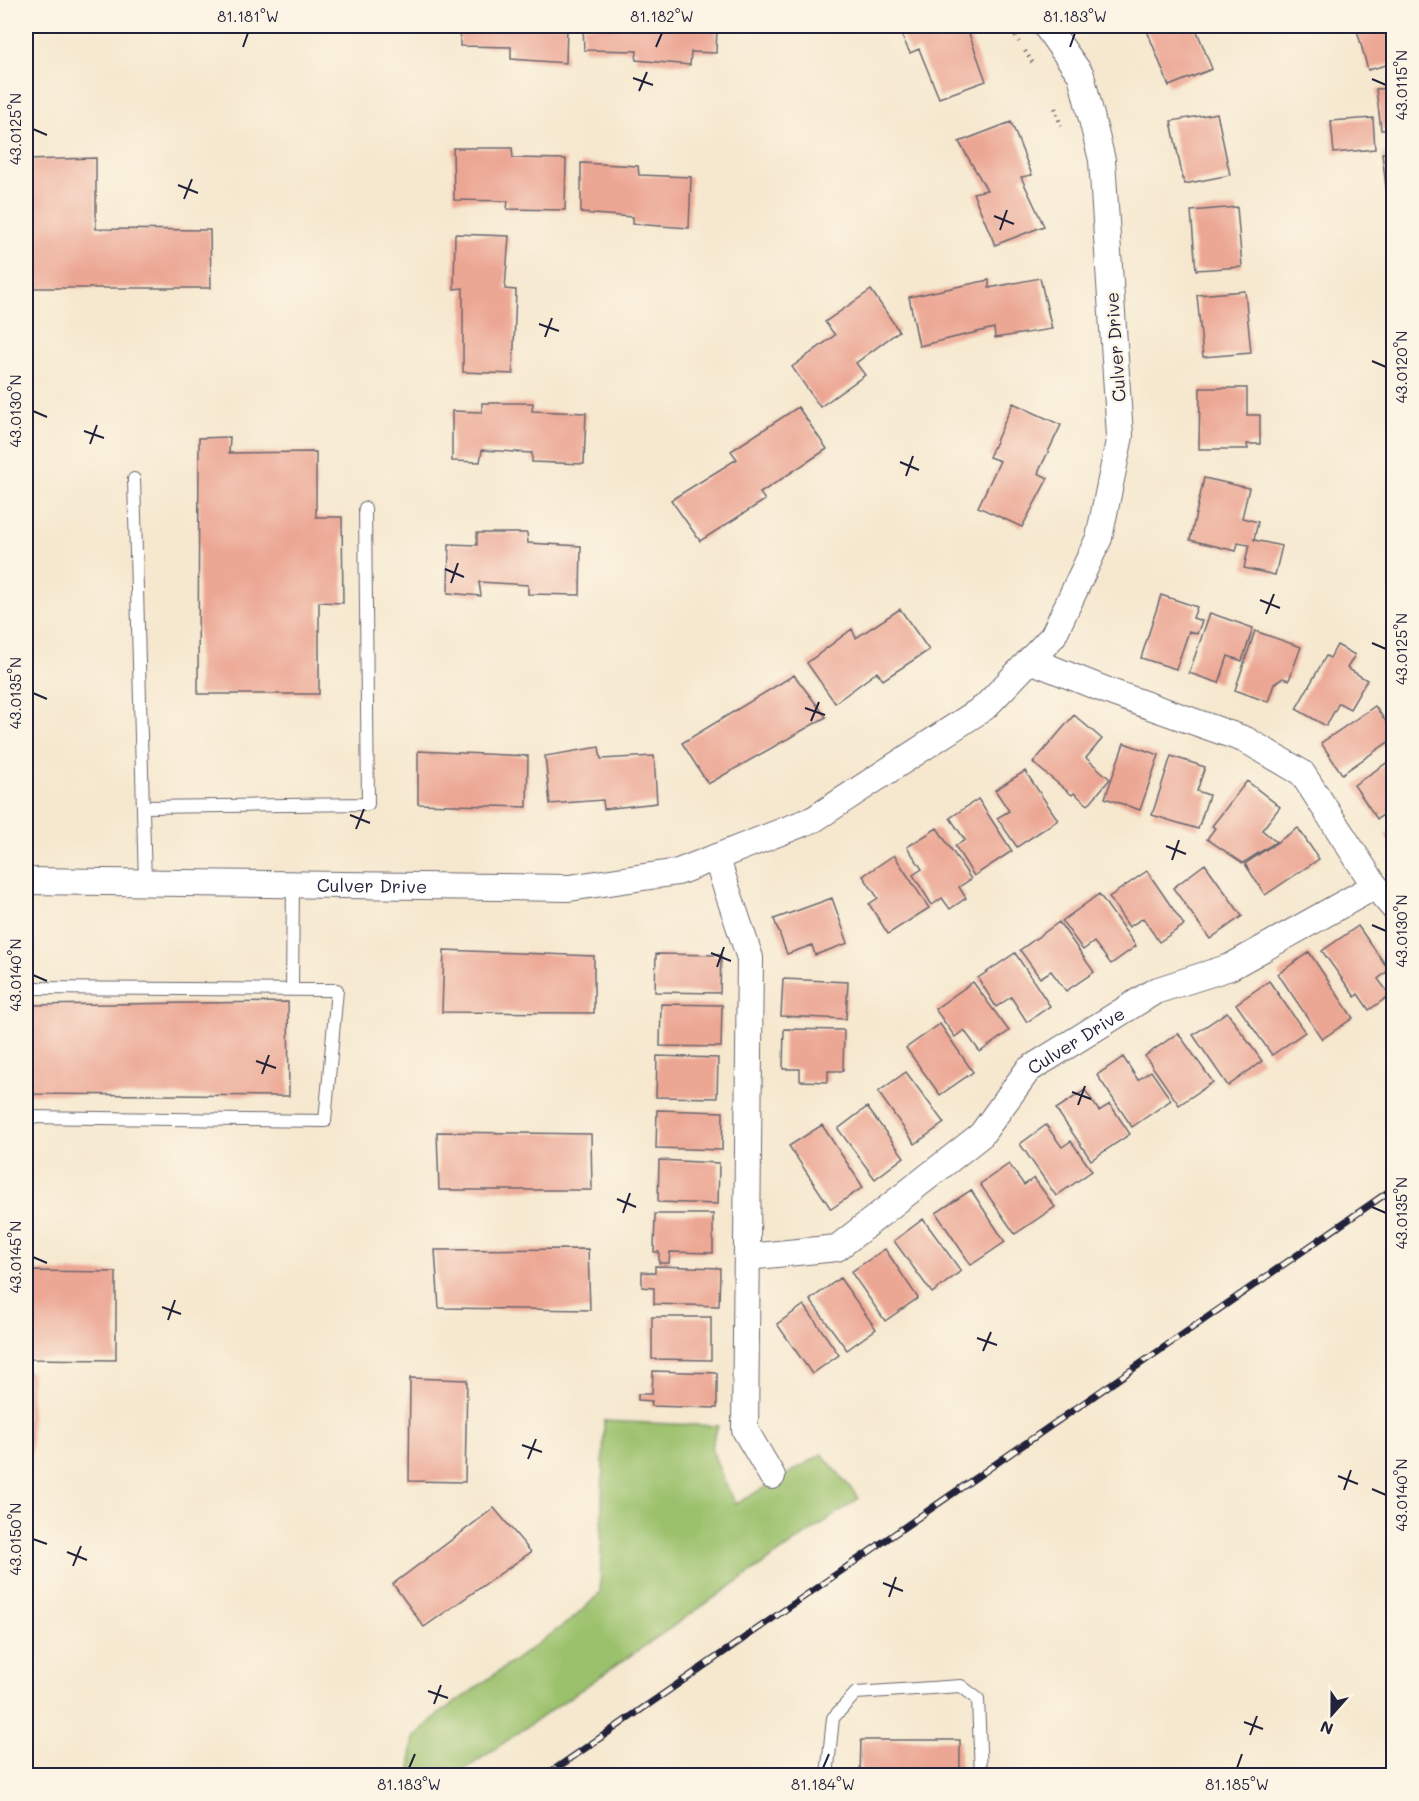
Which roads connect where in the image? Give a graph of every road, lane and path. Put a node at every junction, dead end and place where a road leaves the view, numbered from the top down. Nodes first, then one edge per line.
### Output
1 (1046, 26) edge
2 (1055, 108) dead end
3 (1062, 129) dead end
4 (134, 479) dead end
5 (365, 508) dead end
6 (1030, 660) junction
7 (144, 807) junction
8 (716, 857) junction
9 (26, 881) edge
10 (146, 883) junction
11 (293, 885) junction
12 (1375, 886) junction
13 (1394, 908) edge
14 (26, 988) edge
15 (292, 990) junction
16 (26, 1117) edge
17 (747, 1257) junction
18 (772, 1476) dead end
19 (827, 1776) edge
20 (981, 1776) edge

1 - 6 street, Culver Drive
2 - 3 path
4 - 7 lane
5 - 7 lane
6 - 8 street, Culver Drive
6 - 12 street
7 - 10 lane
8 - 11 street, Culver Drive
8 - 17 street
9 - 10 street, Culver Drive
10 - 11 street, Culver Drive
11 - 15 lane
12 - 13 street
12 - 17 street, Culver Drive
14 - 15 lane
15 - 16 lane
17 - 18 street
19 - 20 lane

